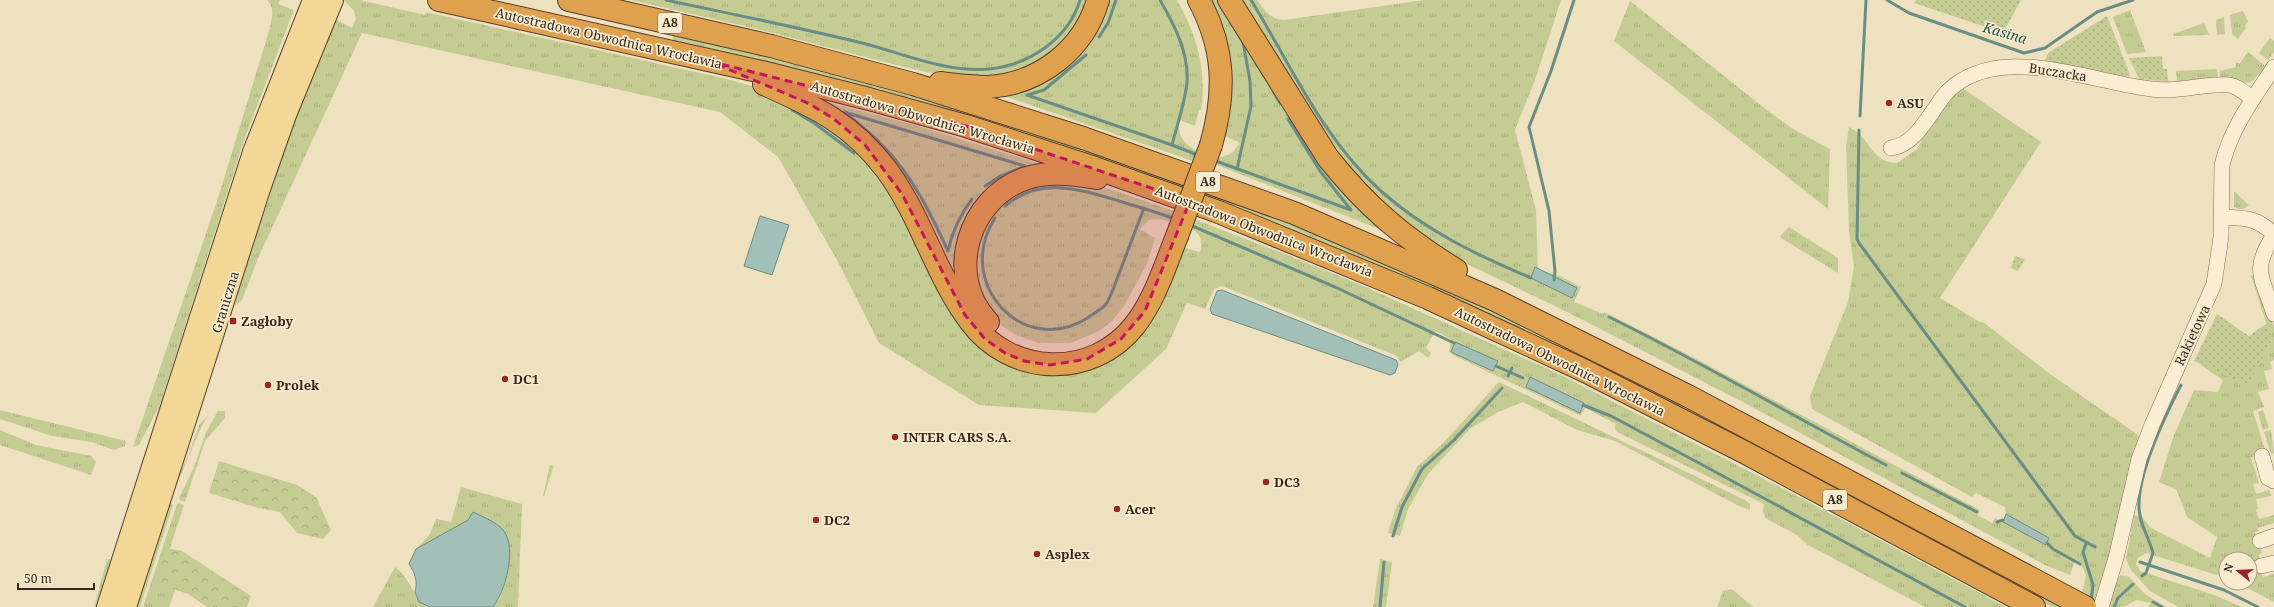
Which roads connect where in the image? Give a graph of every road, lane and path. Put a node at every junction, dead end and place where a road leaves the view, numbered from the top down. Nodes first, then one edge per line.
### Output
1 (439, 0) edge
2 (569, 0) edge
3 (1098, 0) edge
4 (1184, 0) edge
5 (1198, 0) edge
6 (1228, 0) edge
7 (320, 8) edge
8 (709, 61) junction
9 (2274, 67) edge
10 (913, 84) junction
11 (2253, 99) junction
12 (1206, 143) junction
13 (1891, 148) dead end
14 (1145, 185) junction
15 (2222, 217) junction
16 (1171, 234) junction
17 (2274, 235) edge
18 (1495, 300) junction
19 (2274, 314) edge
20 (2262, 456) dead end
21 (2274, 481) edge
22 (2274, 536) edge
23 (2260, 541) dead end
24 (2077, 603) edge
25 (107, 607) edge
26 (126, 607) edge
27 (2034, 607) edge
28 (2101, 607) edge

1 - 8 highway, Autostradowa Obwodnica Wrocławia / A8
2 - 10 highway, Autostradowa Obwodnica Wrocławia / A8
3 - 10 highway
4 - 12 highway
5 - 12 highway
6 - 18 highway
7 - 25 main road, Graniczna
7 - 26 main road, Graniczna
8 - 14 highway, Autostradowa Obwodnica Wrocławia / A8
8 - 16 highway
9 - 11 street, Rakietowa
10 - 18 highway, Autostradowa Obwodnica Wrocławia / A8
11 - 13 street, Buczacka
11 - 15 street, Rakietowa
12 - 16 highway
14 - 16 highway
14 - 27 highway, Autostradowa Obwodnica Wrocławia / A8
15 - 17 street
15 - 28 street, Rakietowa
17 - 19 street
18 - 24 highway, Autostradowa Obwodnica Wrocławia / A8
20 - 21 street
22 - 23 street

